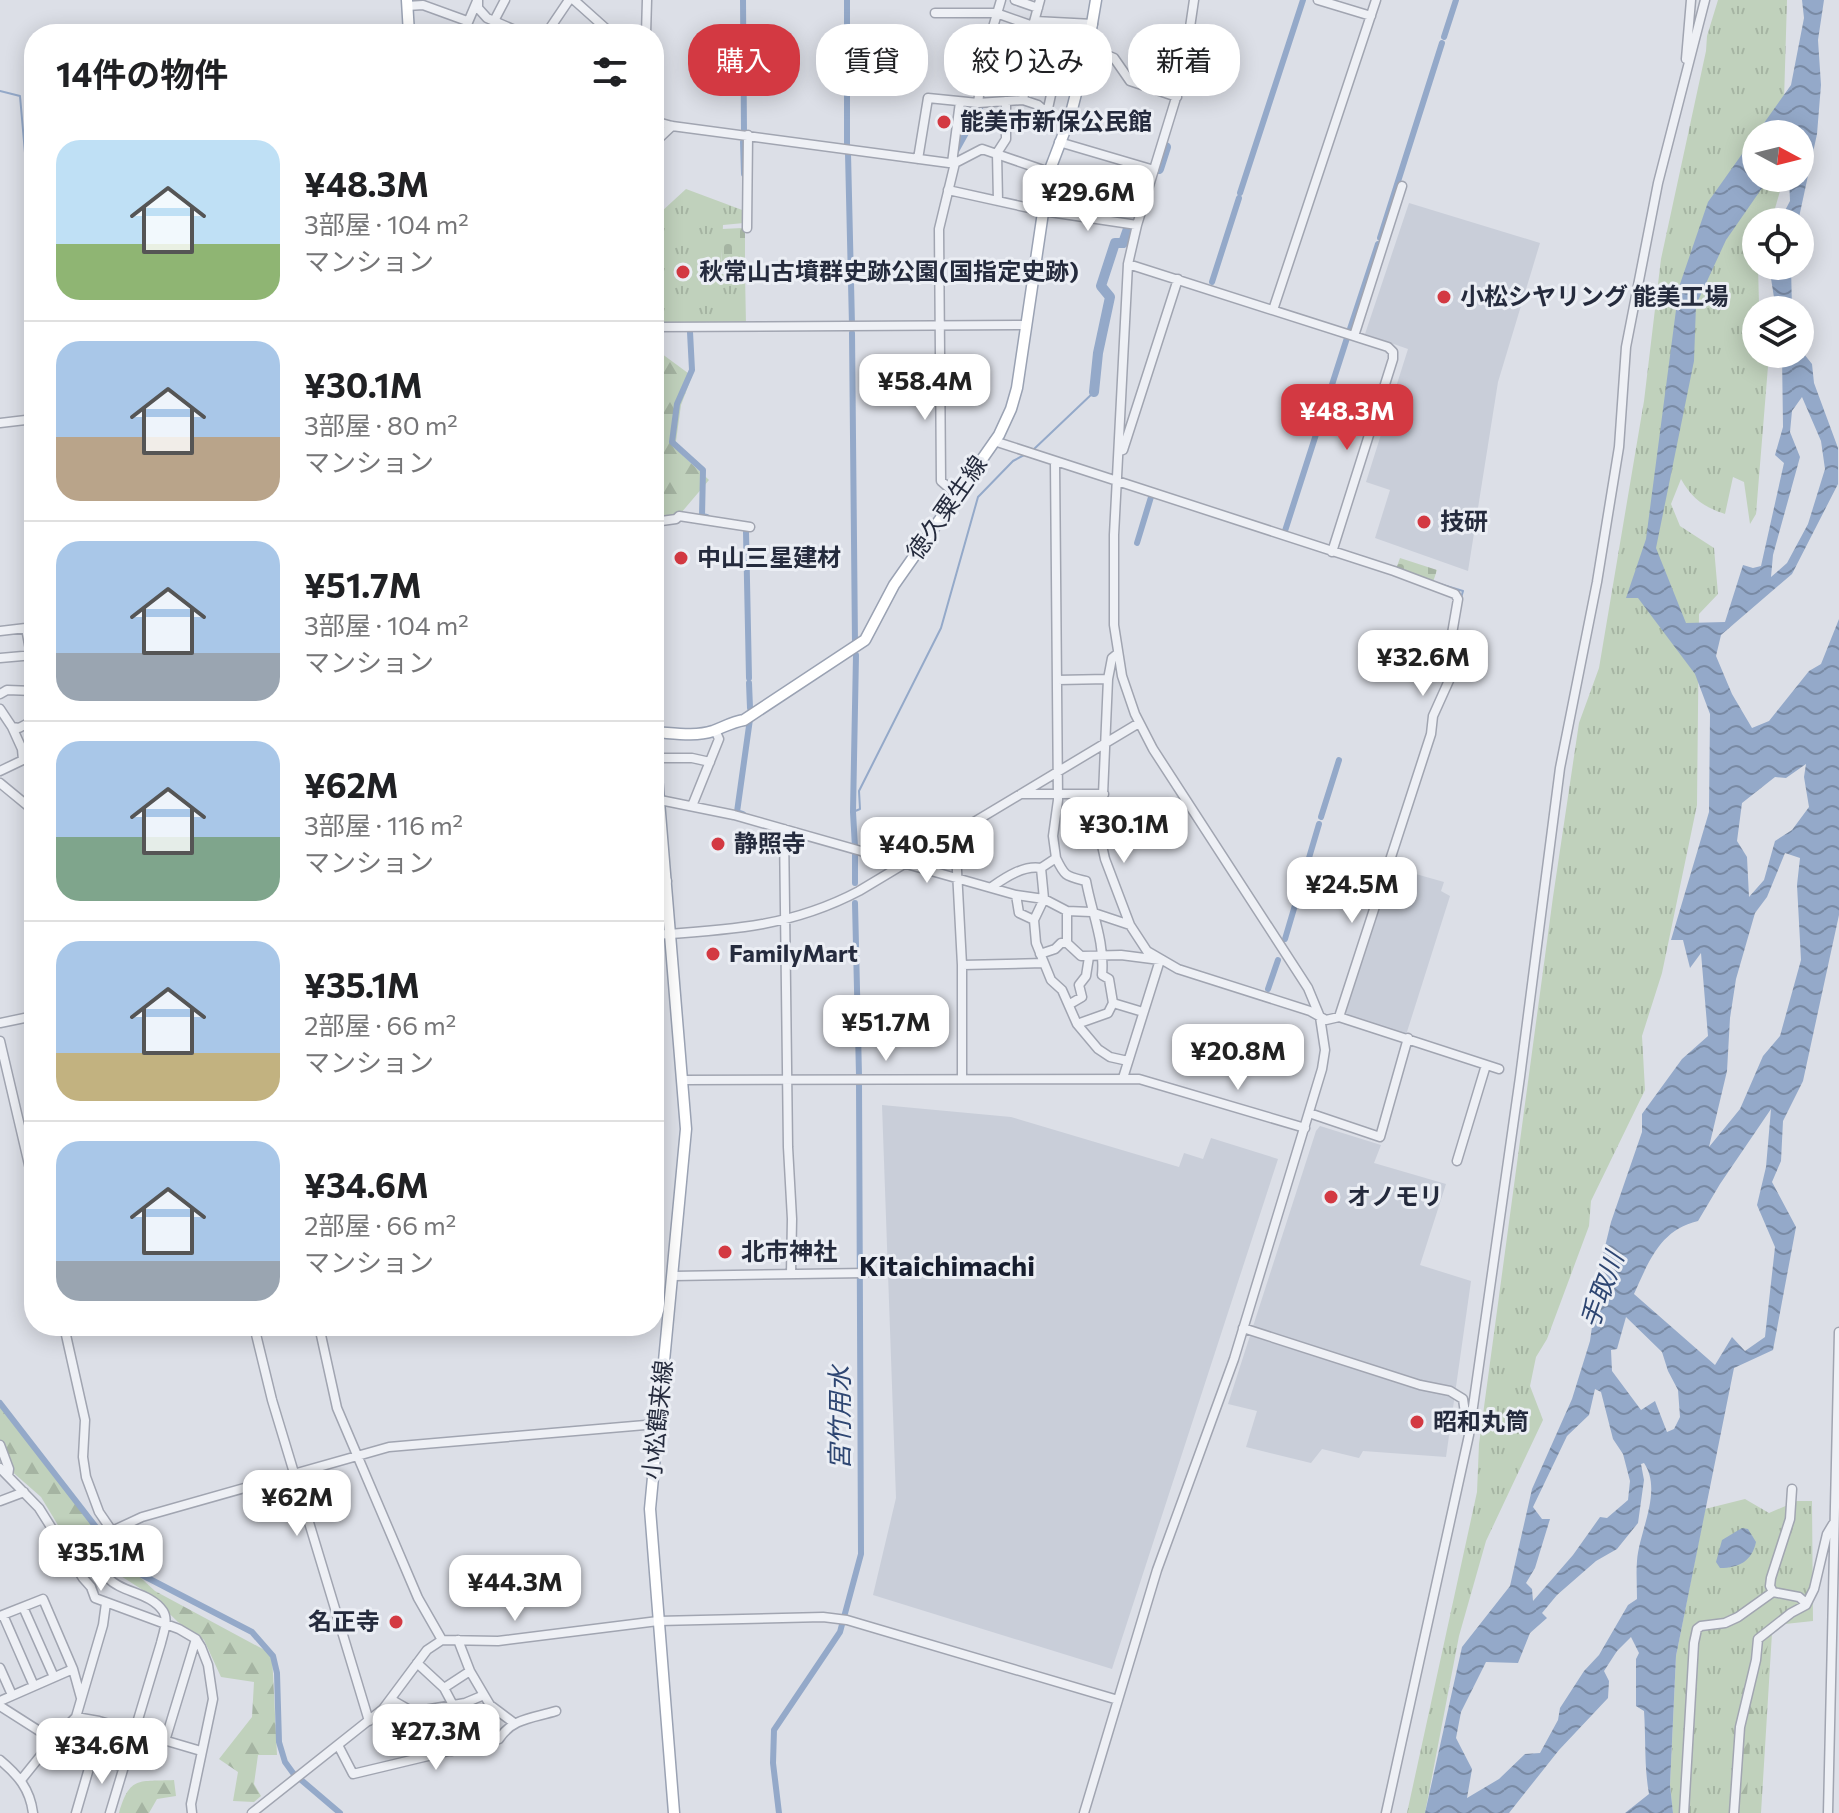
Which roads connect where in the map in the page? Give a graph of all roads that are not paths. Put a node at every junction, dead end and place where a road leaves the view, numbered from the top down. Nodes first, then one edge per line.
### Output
1 (478, 0) edge
2 (505, 0) edge
3 (572, 0) edge
4 (647, 0) edge
5 (1001, 0) edge
6 (1015, 0) edge
7 (1194, 0) edge
8 (1318, 0) edge
9 (1376, 0) edge
10 (1691, 0) edge
11 (1705, 0) edge
12 (407, 3) edge
13 (1094, 3) edge
14 (1039, 4) edge
15 (935, 13) dead end
16 (996, 13) junction
17 (1371, 16) junction
18 (467, 21) junction
19 (494, 21) junction
20 (408, 24) edge
21 (466, 24) edge
22 (501, 24) edge
23 (554, 24) edge
24 (600, 24) edge
25 (646, 24) edge
26 (993, 24) edge
27 (1034, 24) joint
28 (1093, 24) edge
29 (1112, 57) edge
30 (1686, 76) junction
31 (979, 96) edge
32 (1024, 96) edge
33 (1051, 96) edge
34 (1074, 96) edge
35 (1177, 97) junction
36 (1023, 100) junction
37 (1006, 101) junction
38 (960, 102) junction
39 (978, 103) junction
40 (1047, 113) junction
41 (1067, 122) junction
42 (664, 124) edge
43 (672, 126) junction
44 (664, 134) edge
45 (748, 135) junction
46 (1059, 142) junction
47 (997, 153) junction
48 (918, 159) junction
49 (953, 163) junction
50 (1154, 170) junction
51 (1049, 172) junction
52 (1402, 186) dead end
53 (948, 190) junction
54 (998, 201) junction
55 (1043, 211) junction
56 (1137, 225) junction
57 (747, 228) dead end
58 (1128, 264) junction
59 (1178, 279) junction
60 (1273, 310) junction
61 (1026, 325) junction
62 (940, 326) junction
63 (664, 327) edge
64 (1354, 336) junction
65 (24, 420) edge
66 (0, 423) edge
67 (994, 441) junction
68 (1119, 451) junction
69 (1055, 462) junction
70 (1118, 481) junction
71 (957, 495) junction
72 (664, 521) edge
73 (750, 527) dead end
74 (1332, 552) junction
75 (24, 628) edge
76 (0, 631) edge
77 (1117, 654) junction
78 (24, 656) edge
79 (0, 658) edge
80 (1108, 679) junction
81 (1057, 680) junction
82 (24, 693) edge
83 (0, 694) edge
84 (0, 709) edge
85 (1139, 723) junction
86 (24, 725) edge
87 (12, 727) junction
88 (715, 730) junction
89 (664, 732) edge
90 (1105, 744) junction
91 (22, 749) joint
92 (664, 758) edge
93 (710, 762) junction
94 (0, 771) edge
95 (1057, 771) junction
96 (0, 783) edge
97 (1020, 794) junction
98 (1104, 794) junction
99 (1058, 796) junction
100 (24, 803) edge
101 (692, 806) junction
102 (664, 808) edge
103 (784, 829) junction
104 (955, 833) junction
105 (664, 857) edge
106 (1056, 858) junction
107 (907, 863) junction
108 (1041, 868) junction
109 (956, 876) junction
110 (664, 881) edge
111 (667, 881) junction
112 (993, 886) junction
113 (1016, 895) junction
114 (1044, 899) junction
115 (1067, 911) junction
116 (1091, 912) junction
117 (1034, 920) junction
118 (786, 921) junction
119 (1130, 925) junction
120 (664, 934) edge
121 (671, 934) junction
122 (1067, 943) junction
123 (1104, 955) junction
124 (1089, 957) junction
125 (1042, 958) junction
126 (1160, 960) junction
127 (962, 965) junction
128 (1113, 1003) junction
129 (1070, 1004) junction
130 (1143, 1012) junction
131 (1339, 1017) junction
132 (24, 1018) edge
133 (1323, 1018) junction
134 (0, 1023) edge
135 (1077, 1024) junction
136 (1408, 1038) junction
137 (0, 1041) edge
138 (1128, 1061) junction
139 (1486, 1065) junction
140 (1499, 1069) dead end
141 (962, 1078) junction
142 (1123, 1078) junction
143 (683, 1080) junction
144 (788, 1080) junction
145 (1309, 1113) junction
146 (1305, 1128) junction
147 (24, 1132) edge
148 (1457, 1161) dead end
149 (866, 1273) dead end
150 (791, 1274) junction
151 (673, 1276) junction
152 (1243, 1328) junction
153 (1839, 1332) edge
154 (66, 1336) edge
155 (256, 1336) edge
156 (321, 1336) edge
157 (657, 1424) junction
158 (1469, 1435) junction
159 (0, 1445) edge
160 (356, 1455) junction
161 (0, 1468) edge
162 (295, 1473) junction
163 (8, 1476) junction
164 (1792, 1489) dead end
165 (24, 1492) junction
166 (0, 1501) edge
167 (1833, 1524) junction
168 (110, 1533) junction
169 (1773, 1592) junction
170 (106, 1603) junction
171 (1806, 1603) junction
172 (23, 1607) junction
173 (2, 1616) edge
174 (658, 1621) junction
175 (165, 1623) junction
176 (196, 1639) junction
177 (442, 1640) junction
178 (458, 1640) junction
179 (417, 1663) junction
180 (0, 1668) edge
181 (73, 1669) junction
182 (470, 1671) junction
183 (54, 1677) junction
184 (34, 1686) junction
185 (444, 1688) junction
186 (1741, 1692) dead end
187 (12, 1695) junction
188 (484, 1695) junction
189 (81, 1698) junction
190 (392, 1700) junction
191 (1118, 1700) junction
192 (0, 1703) edge
193 (453, 1705) junction
194 (442, 1707) junction
195 (556, 1711) dead end
196 (76, 1717) junction
197 (369, 1721) junction
198 (514, 1723) junction
199 (1740, 1727) junction
200 (134, 1731) junction
201 (54, 1739) junction
202 (165, 1741) junction
203 (338, 1745) junction
204 (201, 1751) junction
205 (452, 1751) junction
206 (92, 1758) junction
207 (0, 1760) edge
208 (124, 1767) junction
209 (21, 1780) junction
210 (263, 1804) junction
211 (33, 1813) edge
212 (76, 1813) edge
213 (110, 1813) edge
214 (192, 1813) edge
215 (252, 1813) edge
216 (269, 1813) edge
217 (674, 1813) edge
218 (1084, 1813) edge
219 (1386, 1813) edge
220 (1684, 1813) edge
221 (1734, 1813) edge
222 (1828, 1813) edge

1 - 18 street
1 - 19 street
2 - 19 street
3 - 23 street
3 - 24 street
4 - 25 street
5 - 16 street
6 - 14 street
7 - 35 street
8 - 17 street
9 - 17 street
10 - 30 street
11 - 30 street
12 - 18 street
12 - 20 main road
13 - 28 main road, 徳久粟生線
14 - 27 street
15 - 16 street
16 - 26 street
16 - 27 street
17 - 60 street
18 - 21 street
19 - 22 street
29 - 35 street
30 - 158 street
31 - 39 street
32 - 36 street
33 - 40 street
34 - 41 main road, 徳久粟生線
35 - 50 street
36 - 37 street
36 - 40 street
37 - 39 street
37 - 47 street
38 - 39 street
38 - 48 street
38 - 49 street
40 - 41 street
41 - 46 main road, 徳久粟生線
42 - 43 street
43 - 44 street
43 - 45 street
45 - 48 street
45 - 57 street
46 - 50 street
46 - 51 main road, 徳久粟生線
47 - 49 street
47 - 51 street
47 - 54 street
48 - 49 street
49 - 53 street
50 - 56 street
51 - 55 main road, 徳久粟生線
52 - 64 street
53 - 54 street
53 - 62 street
54 - 55 street
55 - 56 street
55 - 61 main road, 徳久粟生線
56 - 58 street
58 - 59 street
58 - 68 street
59 - 60 street
59 - 68 street
60 - 64 street
61 - 62 street
61 - 67 main road, 徳久粟生線
62 - 63 street
62 - 71 street
64 - 74 street
65 - 66 street
67 - 69 street
67 - 71 main road, 徳久粟生線
68 - 70 street
69 - 70 street
69 - 81 street
70 - 74 street
70 - 77 street
71 - 88 main road, 徳久粟生線
72 - 73 street
74 - 131 street
75 - 76 street
77 - 80 street
77 - 85 street
78 - 79 street
80 - 81 street
80 - 90 street
81 - 95 street
82 - 83 street
84 - 87 street
85 - 90 street
85 - 133 street
86 - 87 street
87 - 91 street
88 - 89 main road, 徳久粟生線
88 - 93 street
90 - 95 street
90 - 98 street
91 - 94 street
92 - 93 street
93 - 101 street
95 - 97 street
95 - 99 street
96 - 100 street
97 - 99 street
97 - 104 street
98 - 99 street
98 - 119 street
99 - 106 street
101 - 102 street
101 - 103 street
103 - 107 street
103 - 118 street
104 - 107 street
104 - 109 street
105 - 111 main road, 小松鶴来線
106 - 108 street
106 - 116 street
107 - 109 street
107 - 118 street
108 - 112 street
108 - 114 street
109 - 112 street
109 - 127 street
110 - 111 street
111 - 121 main road, 小松鶴来線
112 - 113 street
113 - 114 street
113 - 117 street
114 - 115 street
114 - 117 street
115 - 116 street
115 - 122 street
116 - 119 street
116 - 123 street
117 - 125 street
118 - 121 street
118 - 144 street
119 - 126 street
120 - 121 street
121 - 143 main road, 小松鶴来線
122 - 124 street
122 - 125 street
123 - 124 street
123 - 126 street
123 - 128 street
124 - 129 street
125 - 127 street
125 - 129 street
126 - 130 street
126 - 133 street
127 - 141 street
128 - 130 street
128 - 135 street
129 - 135 street
130 - 138 street
131 - 133 street
131 - 136 street
132 - 134 street
133 - 145 street
135 - 138 street
136 - 139 street
136 - 145 street
137 - 147 street
138 - 142 street
139 - 140 street
139 - 148 street
141 - 142 street
141 - 144 street
142 - 146 street
143 - 144 street
143 - 151 main road, 小松鶴来線
144 - 150 street
145 - 146 street
146 - 152 street
149 - 150 street
150 - 151 street
151 - 157 main road, 小松鶴来線
152 - 158 street
152 - 191 street
153 - 167 street
154 - 168 street
155 - 162 street
156 - 160 street
157 - 160 street
157 - 174 main road, 小松鶴来線
158 - 219 street
159 - 163 street
160 - 162 street
160 - 177 street
161 - 163 street
162 - 168 street
162 - 197 street
163 - 165 street
164 - 169 street
165 - 166 street
165 - 170 street
167 - 171 street
167 - 222 street
168 - 175 street
169 - 171 street
169 - 220 street
170 - 175 street
170 - 189 street
171 - 199 street
172 - 173 street
172 - 181 street
172 - 183 street
173 - 184 street
174 - 178 street
174 - 191 street
174 - 217 main road, 小松鶴来線
175 - 176 street
175 - 200 street
176 - 202 street
176 - 204 street
177 - 178 street
177 - 179 street
178 - 182 street
179 - 185 street
179 - 190 street
180 - 187 street
181 - 183 street
181 - 189 street
182 - 185 street
182 - 188 street
183 - 184 street
184 - 187 street
185 - 193 street
186 - 199 street
187 - 192 street
188 - 193 street
188 - 198 street
189 - 196 street
190 - 194 street
190 - 197 street
191 - 218 street
192 - 201 street
193 - 194 street
194 - 205 street
195 - 198 street
196 - 200 street
196 - 201 street
197 - 203 street
198 - 205 street
199 - 221 street
200 - 202 street
200 - 208 street
201 - 206 street
201 - 209 street
202 - 204 street
203 - 205 street
203 - 210 street
204 - 214 street
206 - 208 street
206 - 212 street
207 - 209 street
208 - 213 street
209 - 211 street
210 - 215 street
210 - 216 street

